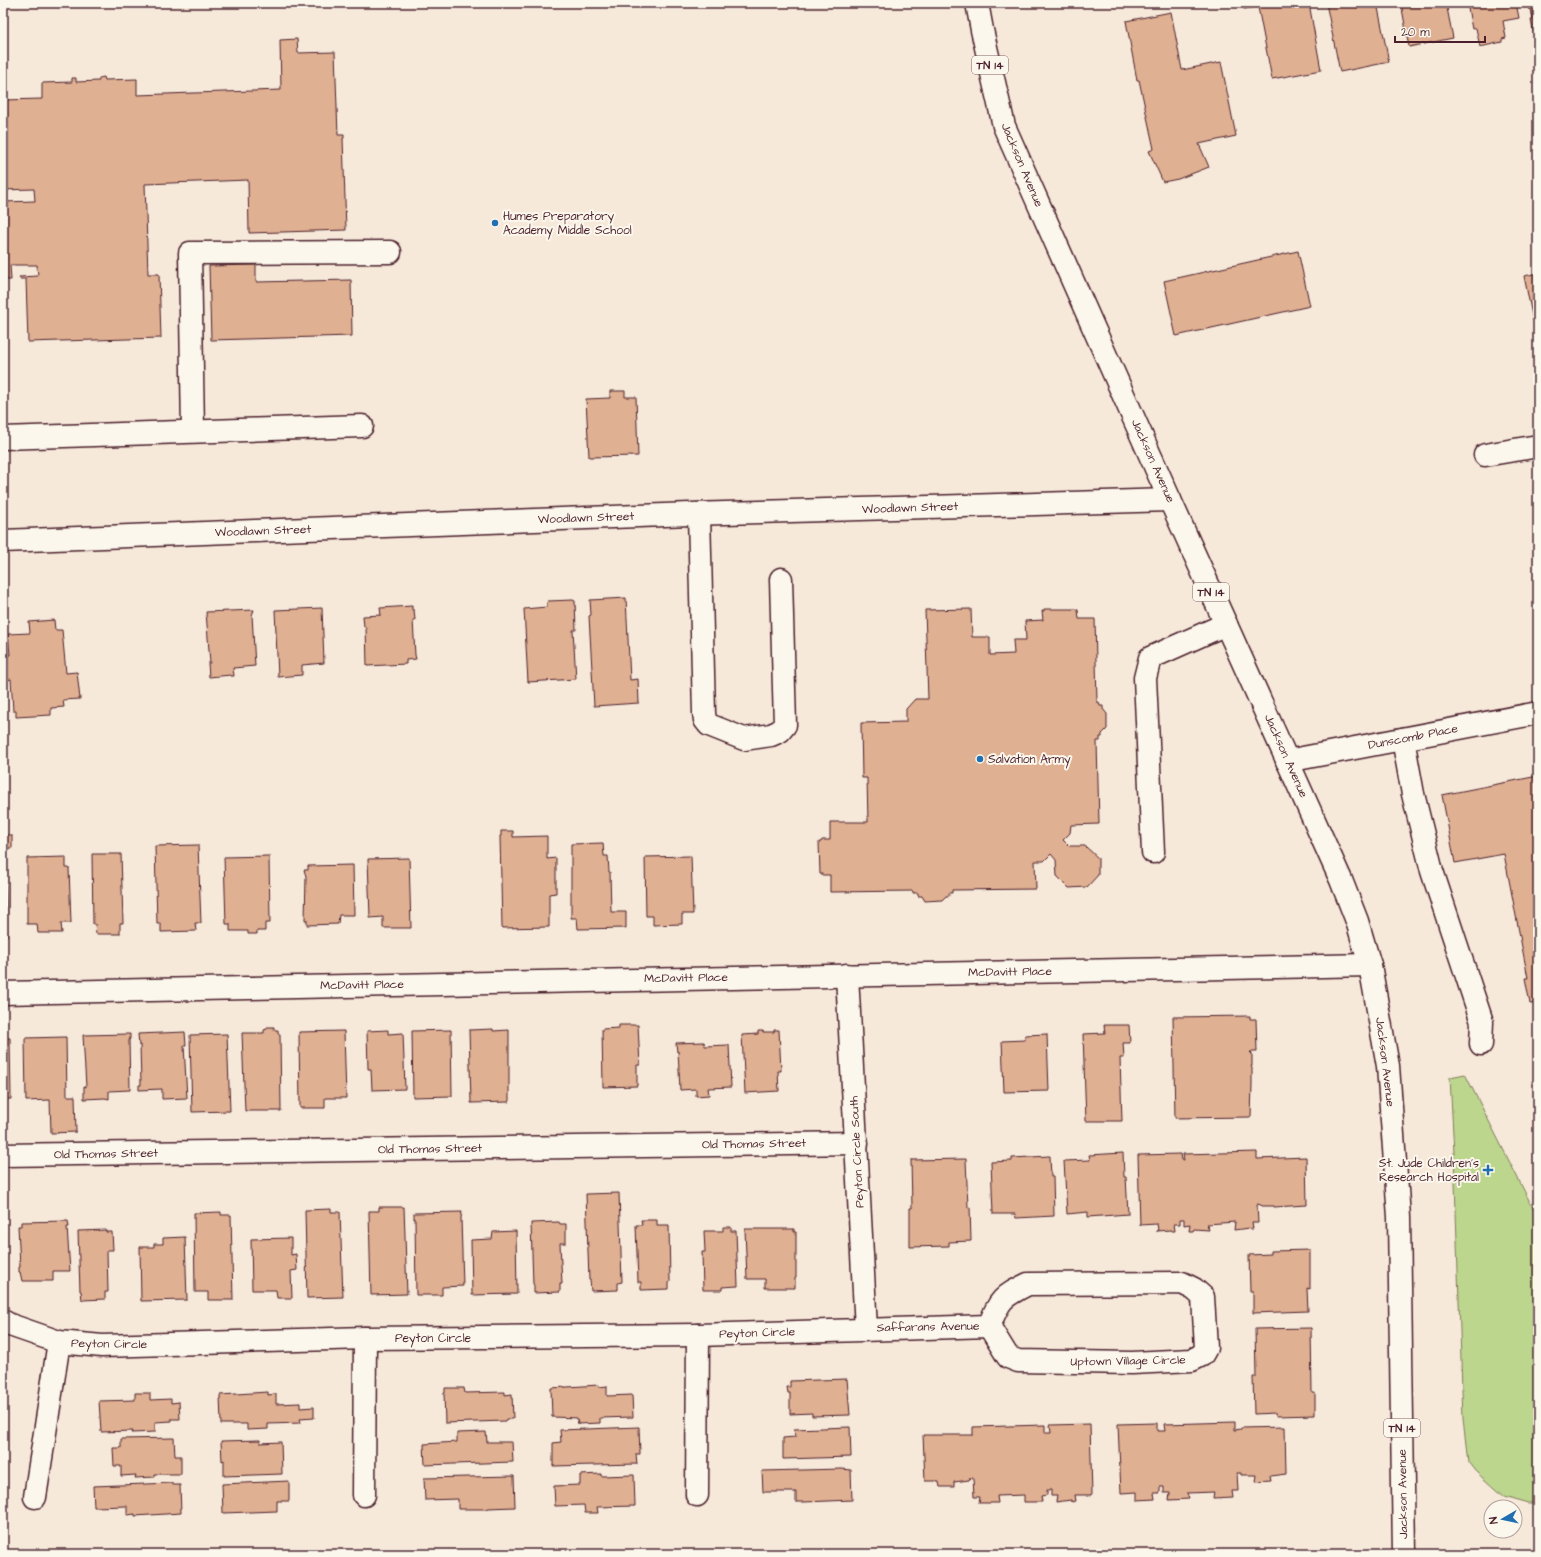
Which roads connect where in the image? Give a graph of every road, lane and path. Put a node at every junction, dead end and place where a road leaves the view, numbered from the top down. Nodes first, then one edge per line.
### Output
1 (977, 3) edge
2 (390, 252) dead end
3 (362, 426) dead end
4 (193, 432) junction
5 (3, 438) edge
6 (1538, 446) edge
7 (1485, 455) dead end
8 (1170, 500) junction
9 (699, 514) junction
10 (3, 541) edge
11 (781, 579) dead end
12 (1226, 624) junction
13 (1538, 713) edge
14 (1403, 739) junction
15 (1287, 761) junction
16 (1153, 852) dead end
17 (1370, 964) junction
18 (847, 975) junction
19 (3, 993) edge
20 (1481, 1044) dead end
21 (857, 1143) junction
22 (3, 1155) edge
23 (3, 1321) edge
24 (989, 1326) junction
25 (866, 1329) junction
26 (698, 1335) junction
27 (365, 1338) junction
28 (59, 1342) junction
29 (364, 1495) dead end
30 (697, 1495) dead end
31 (35, 1497) dead end
32 (1404, 1554) edge

1 - 8 street, Jackson Avenue / TN 14
2 - 4 street
3 - 4 street
4 - 5 street
6 - 7 street
8 - 9 street, Woodlawn Street
8 - 12 street, Jackson Avenue / TN 14
9 - 10 street, Woodlawn Street
9 - 11 street
12 - 15 street, Jackson Avenue / TN 14
12 - 16 street
13 - 14 street, Dunscomb Place
14 - 15 street, Dunscomb Place
14 - 20 street
15 - 17 street, Jackson Avenue / TN 14
17 - 18 street, McDavitt Place
17 - 32 street, Jackson Avenue / TN 14
18 - 19 street, McDavitt Place
18 - 21 street, Peyton Circle South
21 - 22 street, Old Thomas Street
21 - 25 street, Peyton Circle South
23 - 28 street, Peyton Circle
24 - 24 street, Uptown Village Circle
24 - 25 street, Saffarans Avenue
25 - 26 street, Peyton Circle
26 - 27 street, Peyton Circle
26 - 30 street
27 - 28 street, Peyton Circle
27 - 29 street
28 - 31 street

